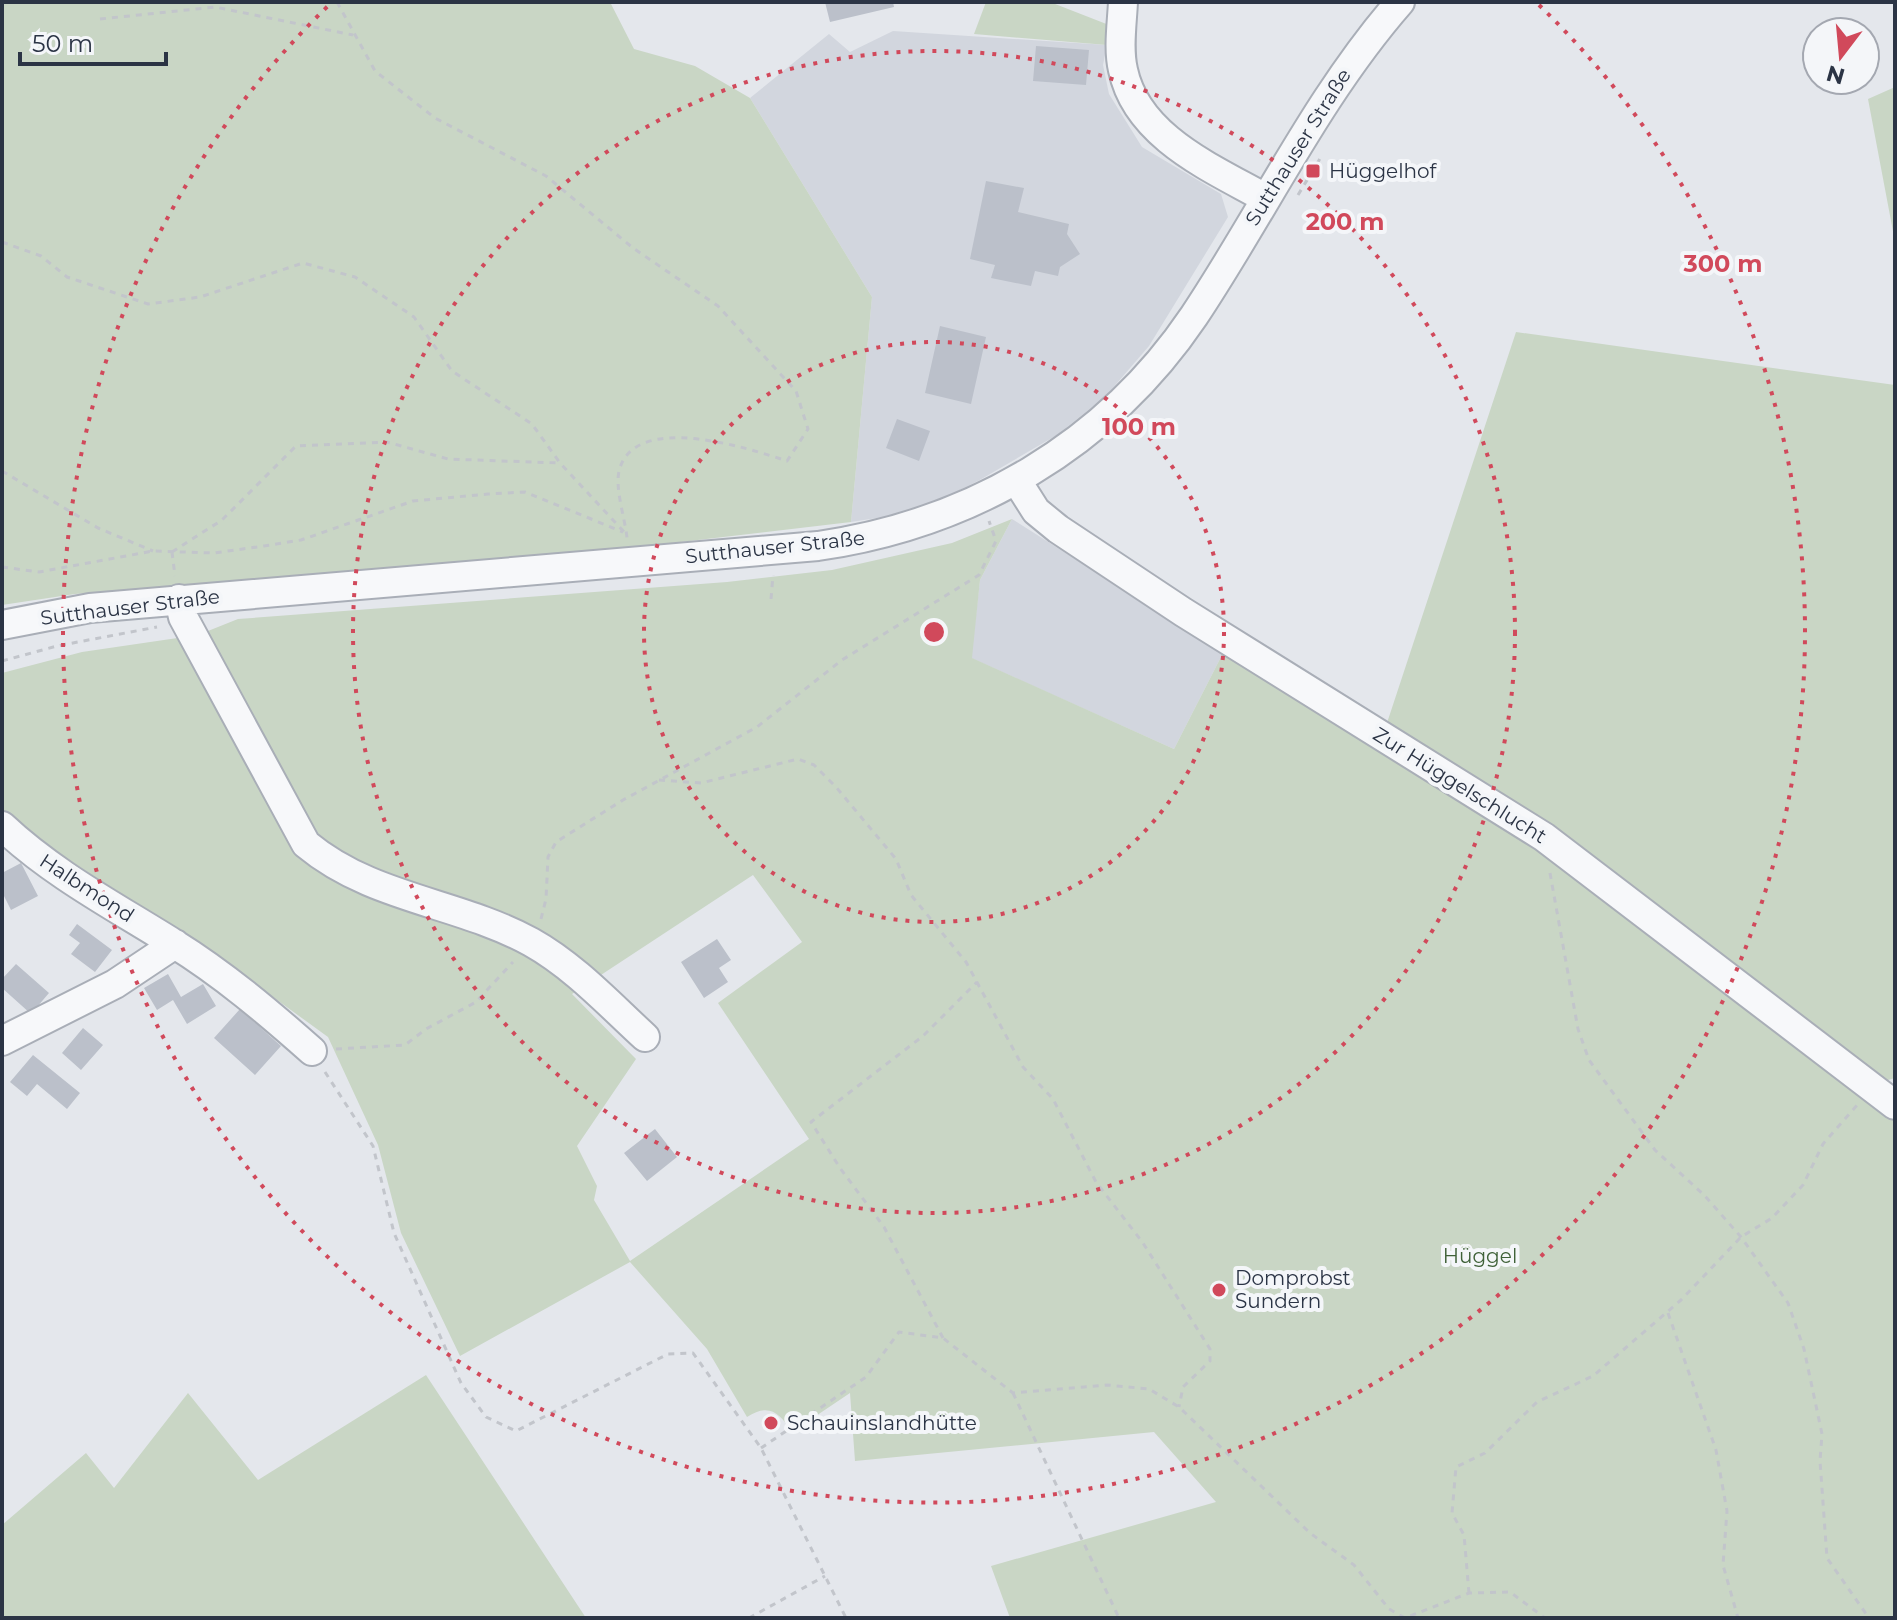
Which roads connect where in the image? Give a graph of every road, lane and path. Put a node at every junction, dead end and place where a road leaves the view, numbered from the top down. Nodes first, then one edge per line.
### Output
1 (337, 2) edge
2 (1123, 2) edge
3 (1400, 2) edge
4 (100, 19) dead end
5 (354, 35) junction
6 (1265, 198) junction
7 (2, 242) edge
8 (560, 463) junction
9 (2, 471) edge
10 (1017, 481) junction
11 (987, 514) dead end
12 (626, 534) junction
13 (153, 551) junction
14 (172, 552) junction
15 (774, 566) dead end
16 (2, 567) edge
17 (179, 599) junction
18 (771, 599) dead end
19 (2, 625) edge
20 (659, 780) junction
21 (2, 826) edge
22 (1544, 837) junction
23 (531, 942) junction
24 (175, 944) junction
25 (977, 982) junction
26 (645, 1037) dead end
27 (2, 1041) edge
28 (312, 1051) junction
29 (1867, 1085) junction
30 (1895, 1105) edge
31 (1741, 1237) junction
32 (1667, 1312) junction
33 (943, 1338) junction
34 (1013, 1393) junction
35 (1179, 1407) junction
36 (761, 1448) junction
37 (825, 1576) junction
38 (1469, 1593) junction
39 (749, 1618) edge
40 (846, 1618) edge
41 (1119, 1618) edge
42 (1545, 1618) edge
43 (1738, 1618) edge
44 (1869, 1618) edge

1 - 5 path
2 - 6 street
3 - 6 street, Sutthauser Straße
4 - 5 path
5 - 12 path
6 - 10 street, Sutthauser Straße
7 - 8 path
8 - 12 path
8 - 14 path
9 - 13 path
10 - 17 street, Sutthauser Straße
10 - 22 street, Zur Hüggelschlucht
11 - 20 path
12 - 14 path
13 - 14 path
13 - 16 path
15 - 18 path
17 - 19 street, Sutthauser Straße
17 - 23 street
20 - 23 path
20 - 25 path
21 - 24 street, Halbmond
22 - 29 street, Zur Hüggelschlucht
22 - 31 path
23 - 26 street
23 - 28 path
24 - 27 street
24 - 28 street, Halbmond
25 - 33 path
25 - 35 path
28 - 36 path
29 - 30 street, Zur Hüggelschlucht
29 - 31 path
31 - 32 path
31 - 44 path
32 - 38 path
32 - 43 path
33 - 34 path
33 - 36 path
34 - 35 path
34 - 41 path
35 - 38 path
36 - 37 path
37 - 39 path
37 - 40 path
38 - 42 path

